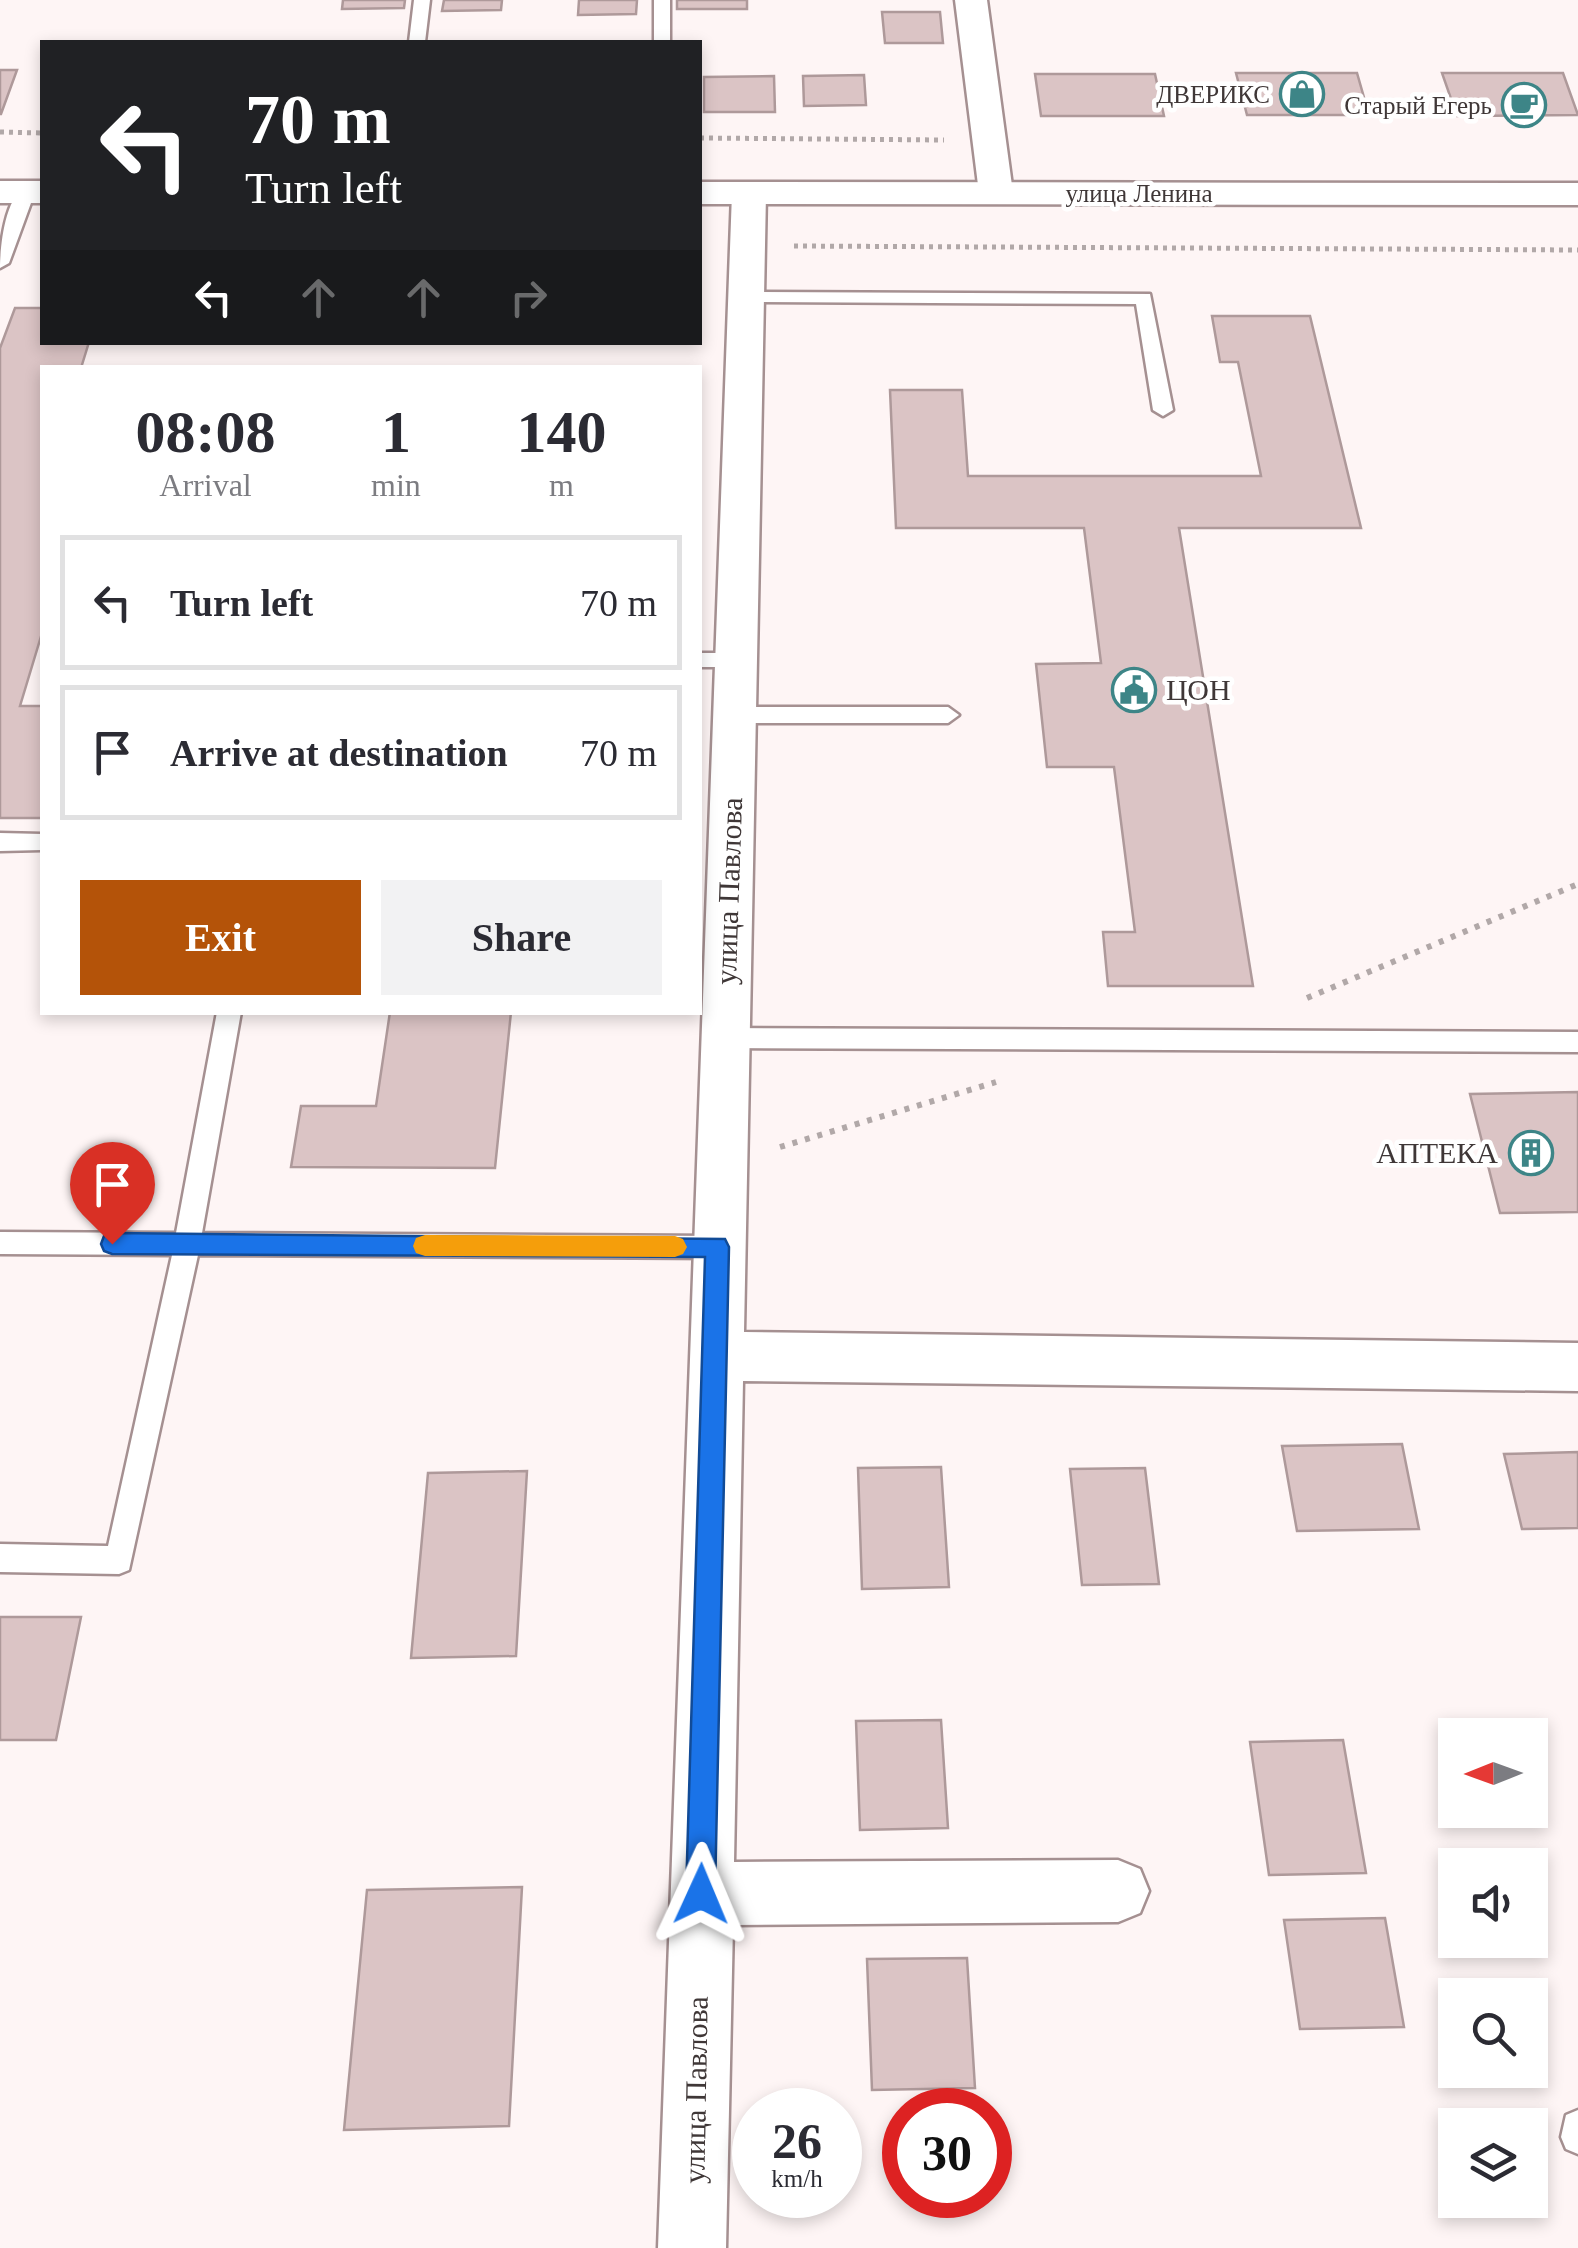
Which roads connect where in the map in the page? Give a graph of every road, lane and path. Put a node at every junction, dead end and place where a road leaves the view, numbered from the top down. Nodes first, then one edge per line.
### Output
1 (422, 0) edge
2 (662, 0) edge
3 (971, 0) edge
4 (417, 40) edge
5 (662, 40) edge
6 (0, 132) edge
7 (40, 132) edge
8 (702, 138) edge
9 (989, 140) junction
10 (23, 192) edge
11 (724, 193) edge
12 (996, 194) junction
13 (1578, 194) edge
14 (748, 246) junction
15 (1578, 250) edge
16 (0, 263) edge
17 (748, 298) junction
18 (1163, 410) dead end
19 (718, 660) edge
20 (734, 715) junction
21 (948, 715) dead end
22 (0, 842) edge
23 (40, 842) edge
24 (228, 1015) edge
25 (725, 1038) junction
26 (1578, 1042) edge
27 (0, 1243) edge
28 (188, 1244) junction
29 (717, 1247) junction
30 (714, 1356) junction
31 (1578, 1368) edge
32 (0, 1558) edge
33 (1118, 1891) dead end
34 (701, 1894) junction
35 (1578, 2127) edge
36 (1578, 2136) edge
37 (692, 2248) edge

1 - 4 lane
2 - 5 lane
3 - 9 street
6 - 7 path
8 - 9 path
9 - 12 street
10 - 16 lane
11 - 12 street, улица Ленина
11 - 14 street, улица Павлова
12 - 13 street, улица Ленина
14 - 15 path
14 - 17 street, улица Павлова
17 - 18 lane
17 - 19 street, улица Павлова
19 - 20 street, улица Павлова
20 - 21 lane
20 - 25 street, улица Павлова
22 - 23 lane
24 - 28 lane
25 - 26 lane
25 - 29 street, улица Павлова
27 - 28 lane
28 - 29 lane
28 - 32 lane
29 - 30 street, улица Павлова
30 - 31 street
30 - 34 street, улица Павлова
33 - 34 street
34 - 37 street, улица Павлова
35 - 36 lane

